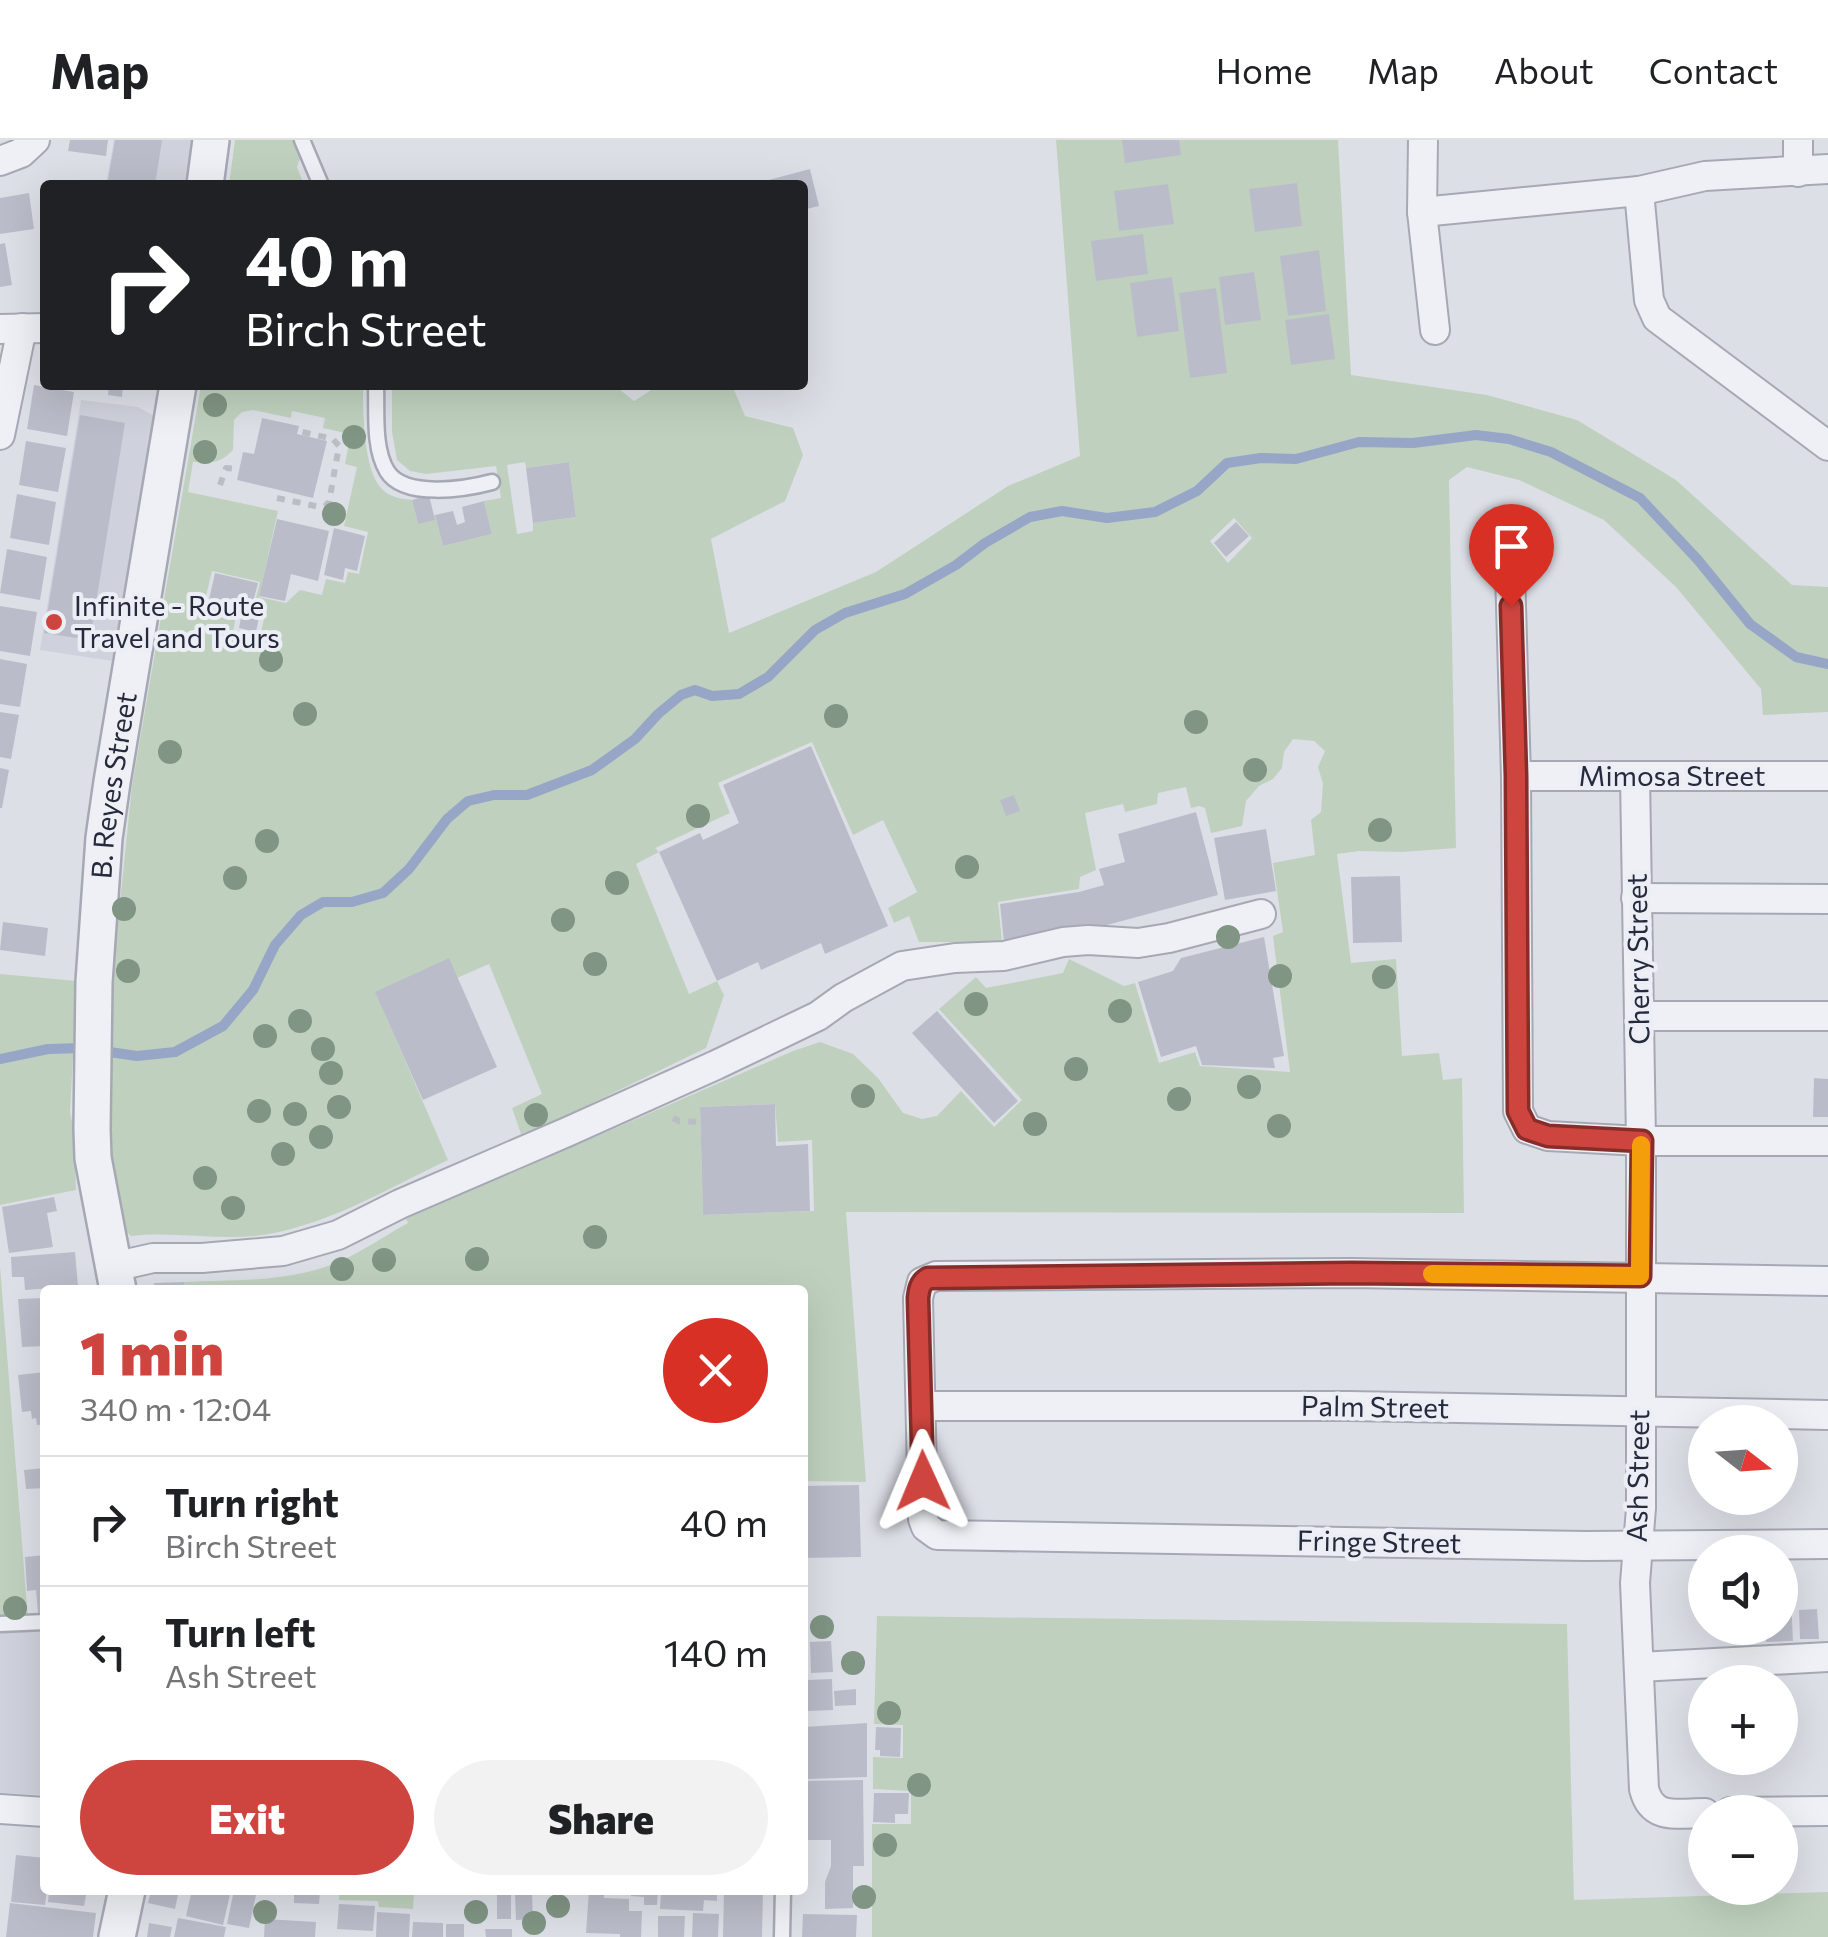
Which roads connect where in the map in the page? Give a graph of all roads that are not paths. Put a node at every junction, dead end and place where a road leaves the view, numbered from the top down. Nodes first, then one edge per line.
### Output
1 (34, 140) edge
2 (211, 140) edge
3 (302, 140) edge
4 (1424, 140) edge
5 (1798, 140) edge
6 (0, 160) edge
7 (1828, 169) edge
8 (1798, 172) junction
9 (206, 180) edge
10 (320, 180) edge
11 (1639, 191) junction
12 (1422, 212) junction
13 (22, 328) edge
14 (1436, 330) dead end
15 (177, 390) edge
16 (376, 390) edge
17 (0, 435) edge
18 (1828, 446) edge
19 (492, 482) dead end
20 (1510, 572) dead end
21 (1516, 776) junction
22 (1635, 776) junction
23 (1828, 776) edge
24 (1636, 898) junction
25 (1828, 898) edge
26 (1261, 914) dead end
27 (1639, 1016) junction
28 (1828, 1016) edge
29 (1642, 1141) junction
30 (1828, 1142) edge
31 (1640, 1276) junction
32 (116, 1279) edge
33 (1828, 1281) edge
34 (922, 1406) junction
35 (1640, 1412) junction
36 (1828, 1415) edge
37 (1828, 1544) edge
38 (1638, 1545) junction
39 (40, 1622) edge
40 (0, 1624) edge
41 (1828, 1657) edge
42 (1640, 1666) junction
43 (0, 1809) edge
44 (1798, 1811) edge
45 (1828, 1811) edge
46 (40, 1812) edge
47 (1688, 1813) edge
48 (126, 1895) edge
49 (784, 1895) edge
50 (118, 1937) edge
51 (782, 1937) edge

1 - 6 street
2 - 9 street
3 - 10 lane
4 - 12 street
5 - 8 street
7 - 8 street
8 - 11 street
11 - 12 street
11 - 18 street
12 - 14 street
13 - 17 street
15 - 32 street, B. Reyes Street
16 - 19 lane
20 - 21 street
21 - 22 street, Mimosa Street
21 - 29 street
22 - 23 street, Mimosa Street
22 - 24 street, Cherry Street
24 - 25 street
24 - 27 street, Cherry Street
26 - 32 street
27 - 28 street
27 - 29 street, Cherry Street
29 - 30 street
29 - 31 street, Ash Street
31 - 33 street
31 - 34 street
31 - 35 street, Ash Street
34 - 35 street, Palm Street
34 - 38 street, Fringe Street
35 - 36 street, Palm Street
35 - 38 street, Ash Street
37 - 38 street, Fringe Street
38 - 42 street, Ash Street
39 - 40 lane
41 - 42 street
42 - 47 street, Ash Street
43 - 46 street
44 - 45 street
48 - 50 street
49 - 51 lane

